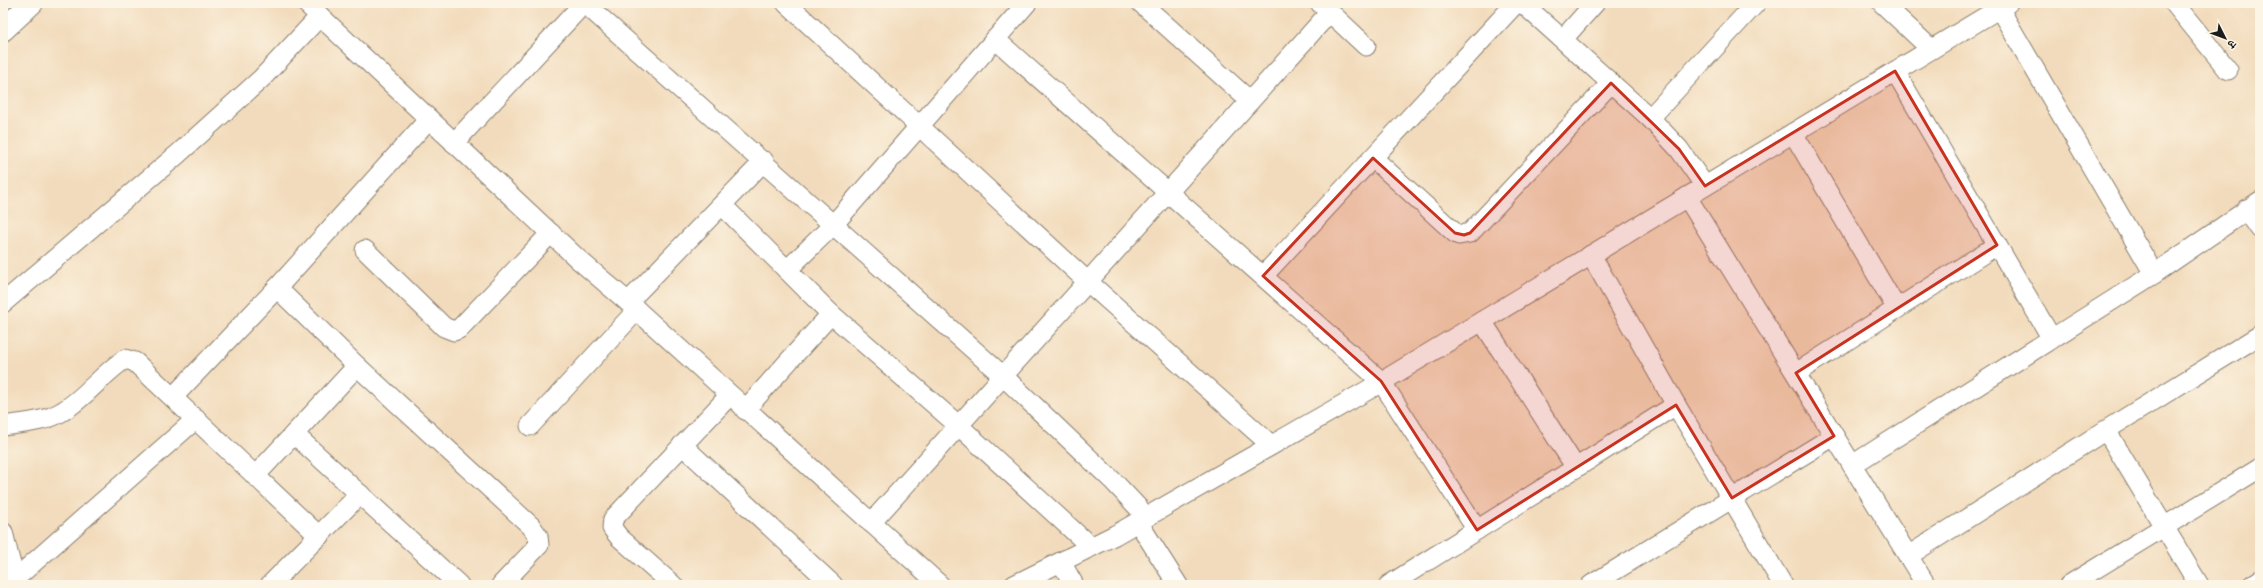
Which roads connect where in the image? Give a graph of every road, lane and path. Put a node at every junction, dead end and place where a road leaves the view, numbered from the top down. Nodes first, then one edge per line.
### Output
1 (32, 3) edge
2 (306, 3) edge
3 (584, 3) edge
4 (786, 3) edge
5 (1027, 3) edge
6 (1140, 3) edge
7 (1516, 3) edge
8 (1522, 3) edge
9 (1595, 3) edge
10 (1756, 3) edge
11 (1882, 3) edge
12 (2174, 3) edge
13 (2004, 6) edge
14 (1325, 8) edge
15 (320, 16) junction
16 (3, 30) edge
17 (1563, 39) junction
18 (995, 40) junction
19 (1366, 46) dead end
20 (1931, 49) junction
21 (2228, 70) dead end
22 (1895, 71) junction
23 (1611, 83) junction
24 (1250, 101) junction
25 (1650, 118) junction
26 (429, 119) junction
27 (919, 126) junction
28 (1793, 133) junction
29 (454, 143) junction
30 (1373, 158) junction
31 (764, 162) junction
32 (1704, 186) junction
33 (1168, 192) junction
34 (1687, 197) junction
35 (722, 205) junction
36 (2253, 205) edge
37 (833, 224) junction
38 (2260, 229) edge
39 (551, 233) junction
40 (1997, 245) junction
41 (365, 250) dead end
42 (1591, 255) junction
43 (787, 270) junction
44 (2154, 274) junction
45 (1263, 276) junction
46 (1088, 282) junction
47 (277, 288) junction
48 (3, 303) edge
49 (632, 306) junction
50 (1897, 309) junction
51 (831, 314) junction
52 (1482, 321) junction
53 (2260, 335) edge
54 (2052, 339) junction
55 (357, 366) junction
56 (1796, 373) junction
57 (1003, 376) junction
58 (1381, 381) junction
59 (729, 396) junction
60 (173, 397) junction
61 (1676, 405) junction
62 (745, 410) junction
63 (196, 419) junction
64 (3, 426) edge
65 (530, 426) dead end
66 (959, 426) junction
67 (2106, 430) junction
68 (294, 434) junction
69 (1834, 436) junction
70 (682, 445) junction
71 (1271, 446) junction
72 (1852, 465) junction
73 (1576, 468) junction
74 (2260, 468) edge
75 (255, 476) junction
76 (360, 494) junction
77 (1732, 498) junction
78 (1143, 520) junction
79 (871, 523) junction
80 (2165, 526) junction
81 (1478, 530) junction
82 (3, 532) edge
83 (319, 536) junction
84 (1091, 547) junction
85 (1908, 556) junction
86 (1061, 562) junction
87 (2260, 580) edge
88 (15, 582) edge
89 (279, 582) edge
90 (459, 585) edge
91 (501, 585) edge
92 (673, 585) edge
93 (833, 585) edge
94 (940, 585) edge
95 (1014, 585) edge
96 (1074, 585) edge
97 (1178, 585) edge
98 (1389, 585) edge
99 (1590, 585) edge
100 (1784, 585) edge
101 (1926, 585) edge
102 (2069, 585) edge
103 (2199, 585) edge
104 (2252, 585) edge

1 - 16 main road
2 - 15 street
3 - 29 street
3 - 31 street
4 - 27 street
5 - 18 street
6 - 24 street
7 - 30 street
8 - 17 street
9 - 17 street
10 - 25 street
11 - 20 street
12 - 21 street
13 - 20 street
13 - 44 street
14 - 19 street
14 - 24 street
15 - 26 street
15 - 48 street
17 - 23 street
18 - 27 street
18 - 33 street
20 - 22 street
22 - 28 street
22 - 40 street
23 - 25 street
23 - 30 street
24 - 33 street
25 - 32 street
26 - 29 street
26 - 47 street
27 - 37 street
27 - 46 street
28 - 32 street
28 - 50 street
29 - 39 street
30 - 45 street
31 - 35 street
31 - 37 street
32 - 34 street
33 - 45 street
33 - 46 street
34 - 42 street
34 - 56 street
35 - 43 street
35 - 49 street
36 - 38 street
36 - 44 street
37 - 43 street
37 - 57 street
39 - 41 street
39 - 49 street
40 - 50 street
40 - 54 street
42 - 52 street
42 - 61 street
43 - 51 street
44 - 54 street
45 - 58 street
46 - 57 street
46 - 71 street
47 - 55 street
47 - 60 street
49 - 59 street
49 - 65 street
50 - 56 street
51 - 62 street
51 - 66 street
52 - 58 street
52 - 73 street
53 - 67 street
54 - 72 street
55 - 68 street
55 - 91 street
56 - 69 street
57 - 66 street
57 - 78 street
58 - 71 street
58 - 81 street
59 - 62 street
59 - 70 street
60 - 63 street
60 - 64 street
61 - 73 street
61 - 77 street
62 - 79 street
63 - 75 street
63 - 88 street
66 - 79 street
66 - 84 street
67 - 80 street
67 - 85 street
68 - 75 street
68 - 76 street
69 - 72 street
69 - 77 street
70 - 92 street
70 - 93 street
71 - 78 street
72 - 85 street
73 - 81 street
74 - 80 street
75 - 83 street
76 - 83 street
76 - 90 street
77 - 99 street
77 - 100 street
78 - 84 street
78 - 97 street
79 - 94 street
80 - 102 street
80 - 103 street
81 - 98 street
82 - 88 street
83 - 89 street
84 - 86 street
85 - 101 street
86 - 95 street
86 - 96 street
87 - 104 street

